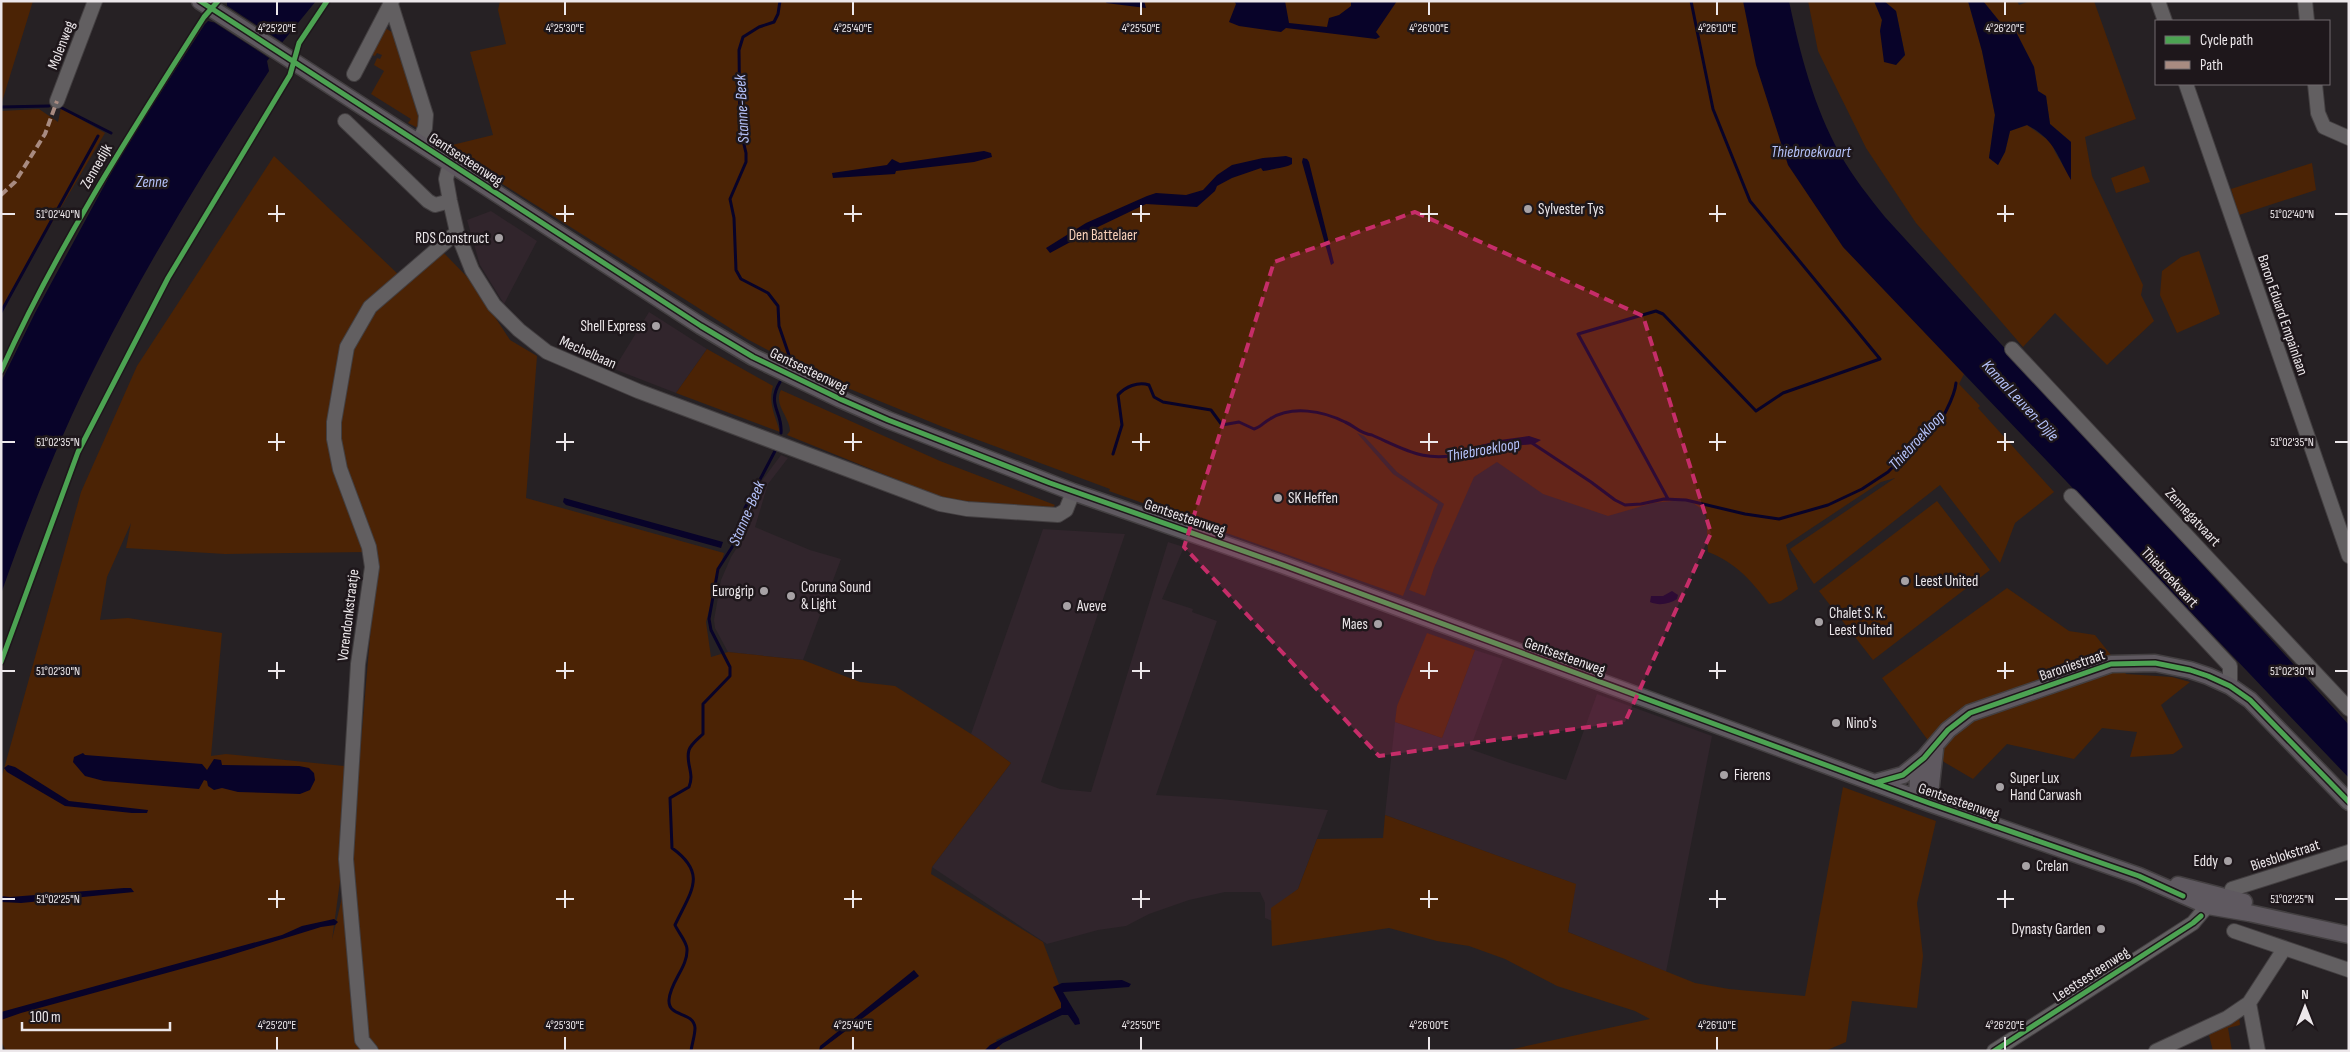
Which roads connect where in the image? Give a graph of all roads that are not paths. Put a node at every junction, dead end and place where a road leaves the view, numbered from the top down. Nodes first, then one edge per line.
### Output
1 (96, 1) edge
2 (200, 1) edge
3 (2158, 1) edge
4 (2305, 1) edge
5 (391, 2) edge
6 (2165, 20) edge
7 (2307, 20) edge
8 (354, 74) dead end
9 (2186, 85) edge
10 (2314, 85) edge
11 (57, 101) dead end
12 (345, 121) dead end
13 (2349, 138) edge
14 (418, 143) junction
15 (450, 163) junction
16 (450, 201) junction
17 (457, 232) junction
18 (2012, 349) dead end
19 (1073, 492) junction
20 (2071, 496) dead end
21 (2349, 556) edge
22 (2230, 686) junction
23 (2349, 709) edge
24 (1936, 745) junction
25 (1924, 758) junction
26 (1873, 783) junction
27 (1923, 801) junction
28 (2349, 802) edge
29 (2349, 852) edge
30 (2232, 889) dead end
31 (2212, 901) junction
32 (2349, 925) edge
33 (2234, 931) dead end
34 (2349, 935) edge
35 (2284, 949) junction
36 (2349, 970) edge
37 (2249, 1003) junction
38 (2182, 1045) edge
39 (371, 1051) edge
40 (1994, 1051) edge
41 (2156, 1051) edge
42 (2258, 1051) edge

1 - 11 street, Molenweg
2 - 14 main road, Gentsesteenweg
3 - 6 street
4 - 7 street
5 - 8 street
5 - 14 street
9 - 21 street, Baron Eduard Empainlaan
10 - 13 street
12 - 16 street
14 - 15 main road, Gentsesteenweg
15 - 16 street, Mechelbaan
15 - 19 main road, Gentsesteenweg
16 - 17 street, Mechelbaan
17 - 19 street, Mechelbaan
17 - 39 street, Vorendonkstraatje
18 - 23 street, Zennegatvaart
19 - 26 main road, Gentsesteenweg
20 - 22 street, Thiebroekvaart
22 - 24 main road, Baroniestraat
22 - 28 main road, Baroniestraat
24 - 25 main road, Baroniestraat
24 - 27 main road
25 - 26 main road
25 - 27 main road, Baroniestraat
26 - 27 main road, Gentsesteenweg
27 - 31 main road, Gentsesteenweg
29 - 30 street, Biesblokstraat
31 - 32 main road, Gentsesteenweg
31 - 34 main road, Gentsesteenweg
31 - 40 street, Leestsesteenweg
33 - 35 street
35 - 36 street
35 - 37 street
37 - 38 street
37 - 42 street
38 - 41 street

